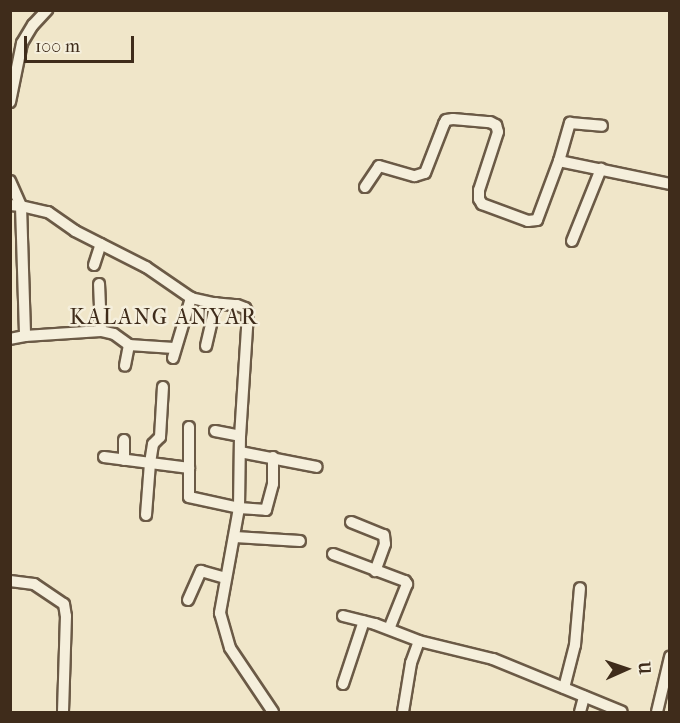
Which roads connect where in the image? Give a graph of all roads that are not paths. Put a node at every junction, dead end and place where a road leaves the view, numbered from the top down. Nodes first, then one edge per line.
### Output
1 (47, 10) edge
2 (10, 102) edge
3 (602, 126) dead end
4 (559, 160) junction
5 (601, 169) junction
6 (10, 181) edge
7 (669, 184) edge
8 (365, 187) dead end
9 (16, 206) edge
10 (572, 241) dead end
11 (101, 244) junction
12 (94, 266) dead end
13 (99, 284) dead end
14 (191, 298) junction
15 (216, 303) junction
16 (101, 330) junction
17 (25, 336) junction
18 (10, 339) edge
19 (129, 345) junction
20 (206, 346) dead end
21 (125, 366) dead end
22 (163, 387) dead end
23 (189, 427) dead end
24 (215, 432) dead end
25 (240, 436) junction
26 (124, 440) dead end
27 (240, 452) junction
28 (104, 457) dead end
29 (273, 457) junction
30 (124, 460) junction
31 (150, 464) junction
32 (317, 467) dead end
33 (189, 468) junction
34 (239, 508) junction
35 (146, 515) dead end
36 (351, 522) dead end
37 (235, 537) junction
38 (300, 541) dead end
39 (333, 554) dead end
40 (375, 571) junction
41 (225, 578) junction
42 (10, 582) edge
43 (580, 588) dead end
44 (188, 600) dead end
45 (343, 616) dead end
46 (364, 621) junction
47 (389, 629) junction
48 (419, 641) junction
49 (669, 657) edge
50 (343, 684) dead end
51 (564, 688) junction
52 (584, 697) junction
53 (63, 712) edge
54 (273, 712) edge
55 (403, 712) edge
56 (580, 712) edge
57 (622, 712) edge
58 (657, 712) edge

1 - 2 street
3 - 4 street
4 - 5 street
4 - 8 street
5 - 7 street
5 - 10 street
6 - 9 street
9 - 11 street
9 - 17 street
11 - 12 street
11 - 14 street
13 - 16 street
14 - 15 street
14 - 19 street
15 - 20 street
15 - 25 street
16 - 17 street
16 - 19 street
17 - 18 street
19 - 21 street
22 - 31 street
23 - 33 street
24 - 25 street
25 - 27 street
26 - 30 street
27 - 29 street
27 - 34 street
28 - 30 street
29 - 32 street
29 - 34 street
30 - 31 street
31 - 33 street
31 - 35 street
33 - 34 street
34 - 37 street
36 - 40 street
37 - 38 street
37 - 41 street
39 - 40 street
40 - 47 street
41 - 44 street
41 - 54 street
42 - 53 street
43 - 51 street
45 - 46 street
46 - 47 street
46 - 50 street
47 - 48 street
48 - 51 street
48 - 55 street
49 - 58 street
51 - 52 street
52 - 56 street
52 - 57 street

